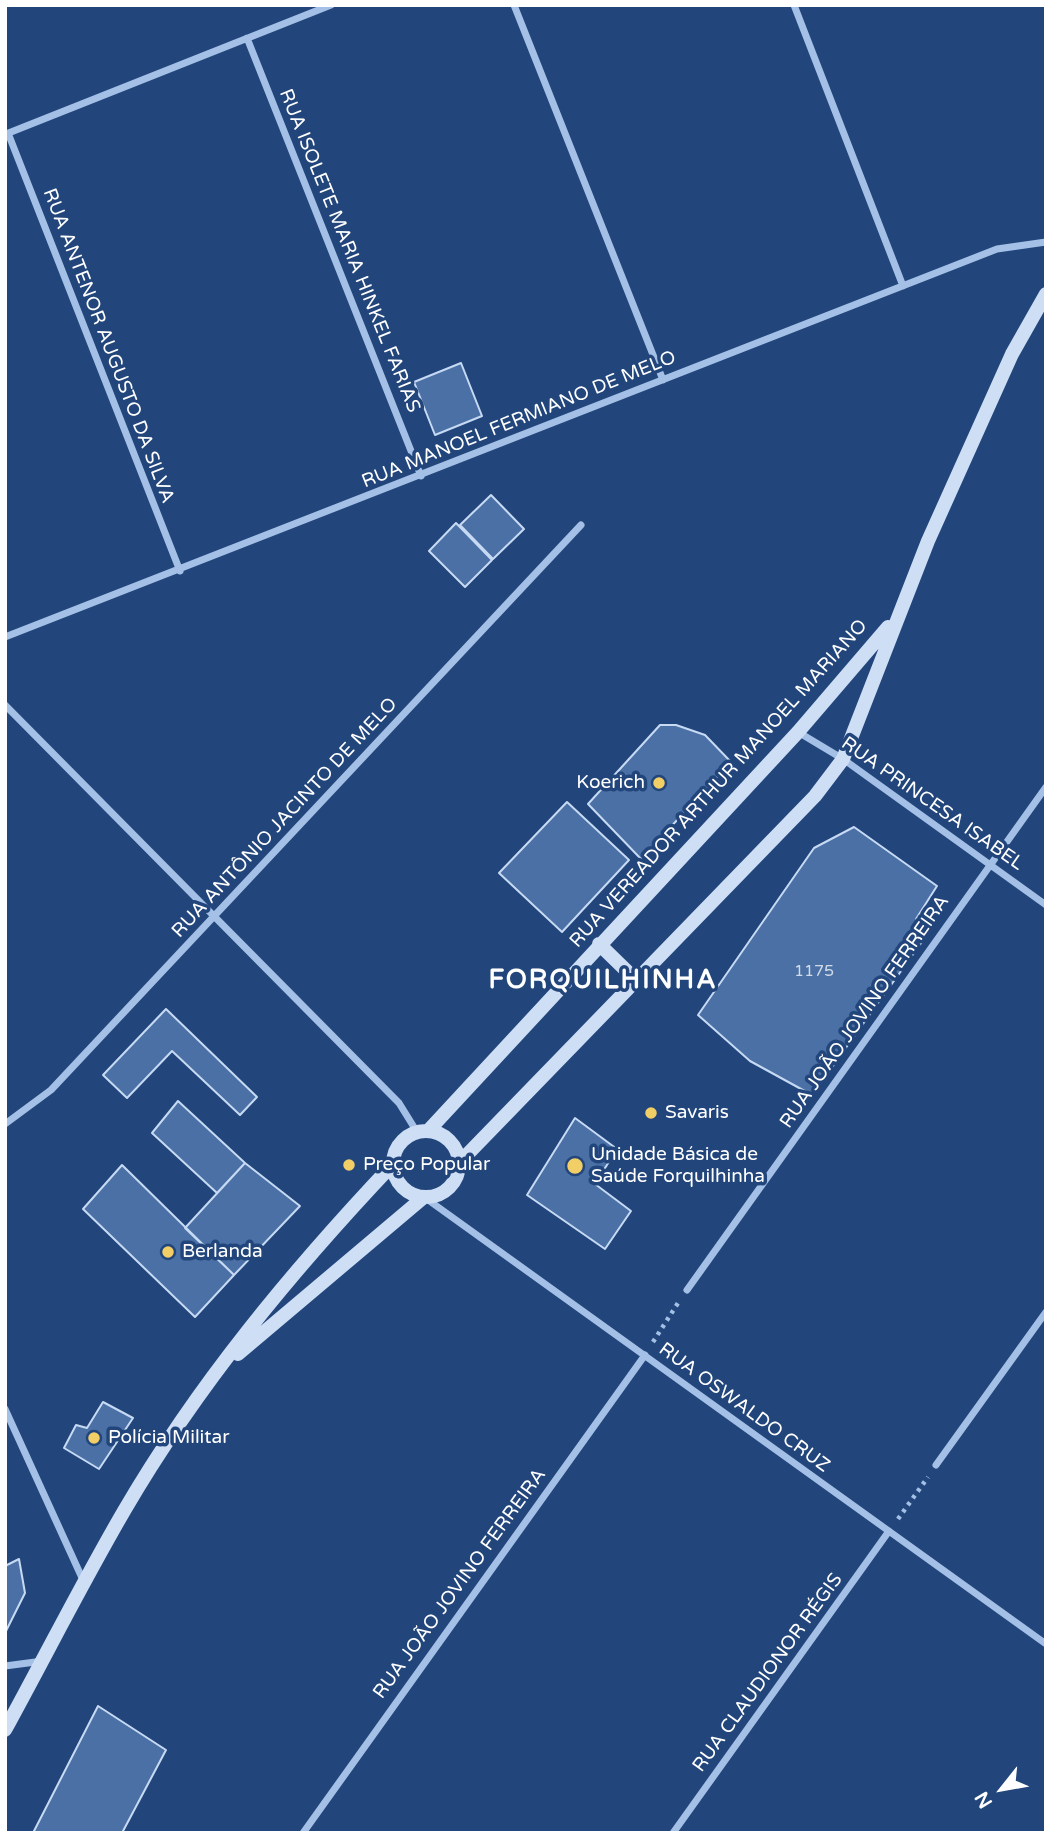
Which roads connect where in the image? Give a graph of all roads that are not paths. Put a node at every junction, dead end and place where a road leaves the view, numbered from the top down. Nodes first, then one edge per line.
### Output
1 (331, 5) edge
2 (514, 5) edge
3 (794, 5) edge
4 (247, 38) junction
5 (7, 134) edge
6 (1046, 242) edge
7 (903, 285) junction
8 (1046, 294) edge
9 (663, 380) junction
10 (421, 476) junction
11 (581, 525) dead end
12 (180, 571) junction
13 (895, 618) junction
14 (5, 637) edge
15 (5, 705) edge
16 (798, 732) junction
17 (843, 759) junction
18 (1046, 787) edge
19 (989, 864) junction
20 (1046, 905) edge
21 (214, 916) junction
22 (599, 944) junction
23 (637, 981) junction
24 (5, 1124) edge
25 (422, 1131) junction
26 (393, 1164) junction
27 (458, 1164) junction
28 (424, 1197) junction
29 (687, 1290) road end
30 (1046, 1312) edge
31 (645, 1355) junction
32 (218, 1370) junction
33 (5, 1409) edge
34 (936, 1465) road end
35 (889, 1531) junction
36 (85, 1584) junction
37 (1046, 1644) edge
38 (44, 1661) junction
39 (5, 1666) edge
40 (5, 1730) edge
41 (303, 1833) edge
42 (673, 1833) edge

1 - 4 street
2 - 9 street
3 - 7 street
4 - 5 street
4 - 10 street, RUA ISOLETE MARIA HINKEL FARIAS
5 - 12 street, RUA ANTENOR AUGUSTO DA SILVA
6 - 7 street, RUA MANOEL FERMIANO DE MELO
7 - 9 street, RUA MANOEL FERMIANO DE MELO
8 - 13 main road, RUA VEREADOR ARTHUR MANOEL MARIANO
9 - 10 street, RUA MANOEL FERMIANO DE MELO
10 - 12 street, RUA MANOEL FERMIANO DE MELO
11 - 21 street, RUA ANTÔNIO JACINTO DE MELO
12 - 14 street, RUA MANOEL FERMIANO DE MELO
13 - 16 main road, RUA VEREADOR ARTHUR MANOEL MARIANO
13 - 17 main road, RUA VEREADOR ARTHUR MANOEL MARIANO
15 - 21 street
16 - 17 street, RUA PRINCESA ISABEL
16 - 22 main road, RUA VEREADOR ARTHUR MANOEL MARIANO
17 - 19 street, RUA PRINCESA ISABEL
17 - 23 main road, RUA VEREADOR ARTHUR MANOEL MARIANO
18 - 19 street, RUA JOÃO JOVINO FERREIRA
19 - 20 street, RUA PRINCESA ISABEL
19 - 29 street, RUA JOÃO JOVINO FERREIRA
21 - 24 street, RUA ANTÔNIO JACINTO DE MELO
21 - 25 street
22 - 23 main road
22 - 25 main road, RUA VEREADOR ARTHUR MANOEL MARIANO
23 - 27 main road, RUA VEREADOR ARTHUR MANOEL MARIANO
25 - 26 main road
25 - 27 main road
26 - 28 main road
26 - 32 main road
27 - 28 main road
28 - 31 street, RUA OSWALDO CRUZ
28 - 32 main road
30 - 34 street
31 - 35 street, RUA OSWALDO CRUZ
31 - 41 street, RUA JOÃO JOVINO FERREIRA
32 - 36 main road
33 - 36 street
35 - 37 street, RUA OSWALDO CRUZ
35 - 42 street, RUA CLAUDIONOR RÉGIS
36 - 38 main road
38 - 39 street
38 - 40 main road

